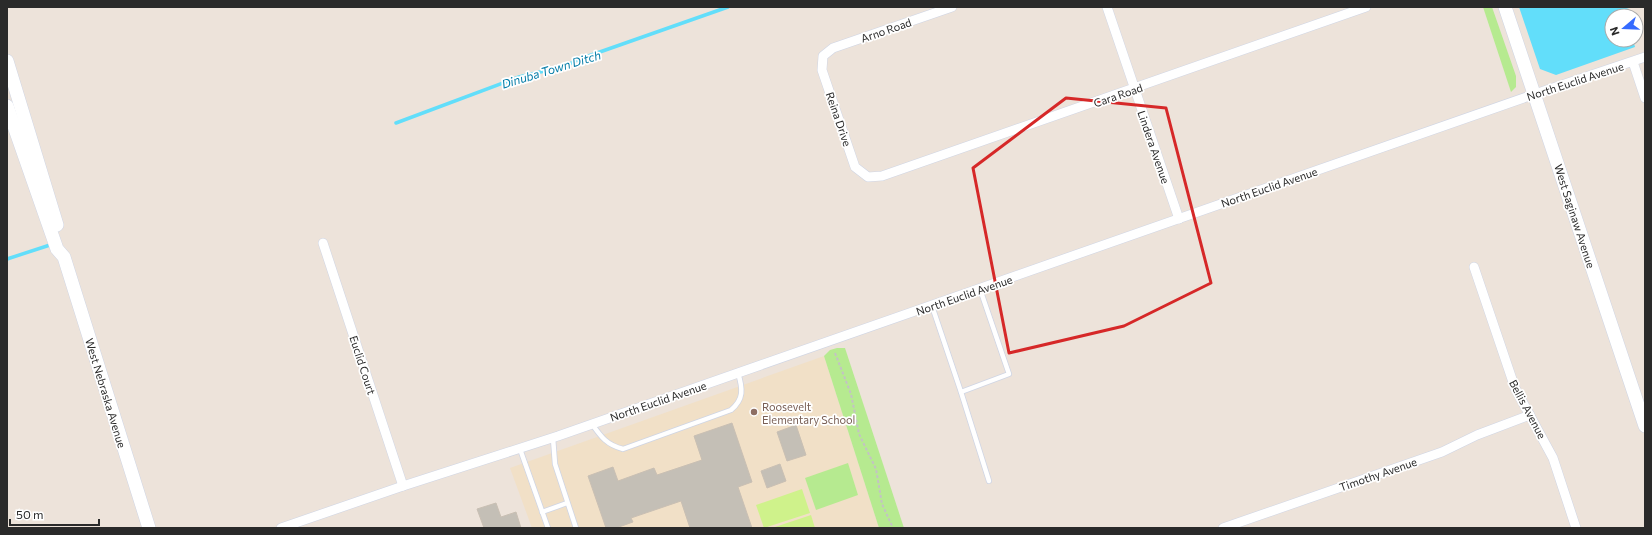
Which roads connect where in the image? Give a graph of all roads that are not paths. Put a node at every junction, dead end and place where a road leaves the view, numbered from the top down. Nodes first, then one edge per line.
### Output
1 (952, 7) edge
2 (1107, 7) edge
3 (1366, 7) edge
4 (1505, 7) edge
5 (823, 56) joint
6 (1645, 57) edge
7 (7, 61) edge
8 (1633, 62) junction
9 (1134, 89) junction
10 (1535, 94) junction
11 (1645, 98) edge
12 (7, 106) edge
13 (868, 177) joint
14 (1179, 219) junction
15 (323, 243) dead end
16 (64, 257) junction
17 (1474, 267) dead end
18 (980, 289) junction
19 (932, 306) junction
20 (738, 373) junction
21 (961, 392) junction
22 (1530, 415) junction
23 (592, 424) junction
24 (1645, 426) edge
25 (552, 438) junction
26 (520, 449) junction
27 (990, 481) dead end
28 (403, 486) junction
29 (567, 503) junction
30 (542, 512) junction
31 (149, 528) edge
32 (281, 528) edge
33 (548, 528) edge
34 (576, 528) edge
35 (1223, 528) edge
36 (1576, 528) edge

1 - 5 street, Arno Road
2 - 9 street, Lindera Avenue
3 - 9 street, Cara Road
4 - 10 street, West Saginaw Avenue
5 - 13 street, Reina Drive
6 - 8 street, North Euclid Avenue
7 - 16 street, West Nebraska Avenue
8 - 10 street, North Euclid Avenue
8 - 11 street
9 - 13 street, Cara Road
9 - 14 street, Lindera Avenue
10 - 14 street, North Euclid Avenue
10 - 24 street, West Saginaw Avenue
12 - 16 street, West Nebraska Avenue
14 - 18 street, North Euclid Avenue
15 - 28 street, Euclid Court
16 - 31 street, West Nebraska Avenue
17 - 22 street, Bellis Avenue
18 - 19 street, North Euclid Avenue
18 - 21 lane
19 - 20 street, North Euclid Avenue
19 - 21 lane
20 - 23 street, North Euclid Avenue
20 - 23 lane
21 - 27 lane
22 - 35 street, Timothy Avenue
22 - 36 street, Bellis Avenue
23 - 25 street, North Euclid Avenue
25 - 26 street, North Euclid Avenue
25 - 29 lane
26 - 28 street, North Euclid Avenue
26 - 30 lane
28 - 32 street, North Euclid Avenue
29 - 30 lane
29 - 34 lane
30 - 33 lane

